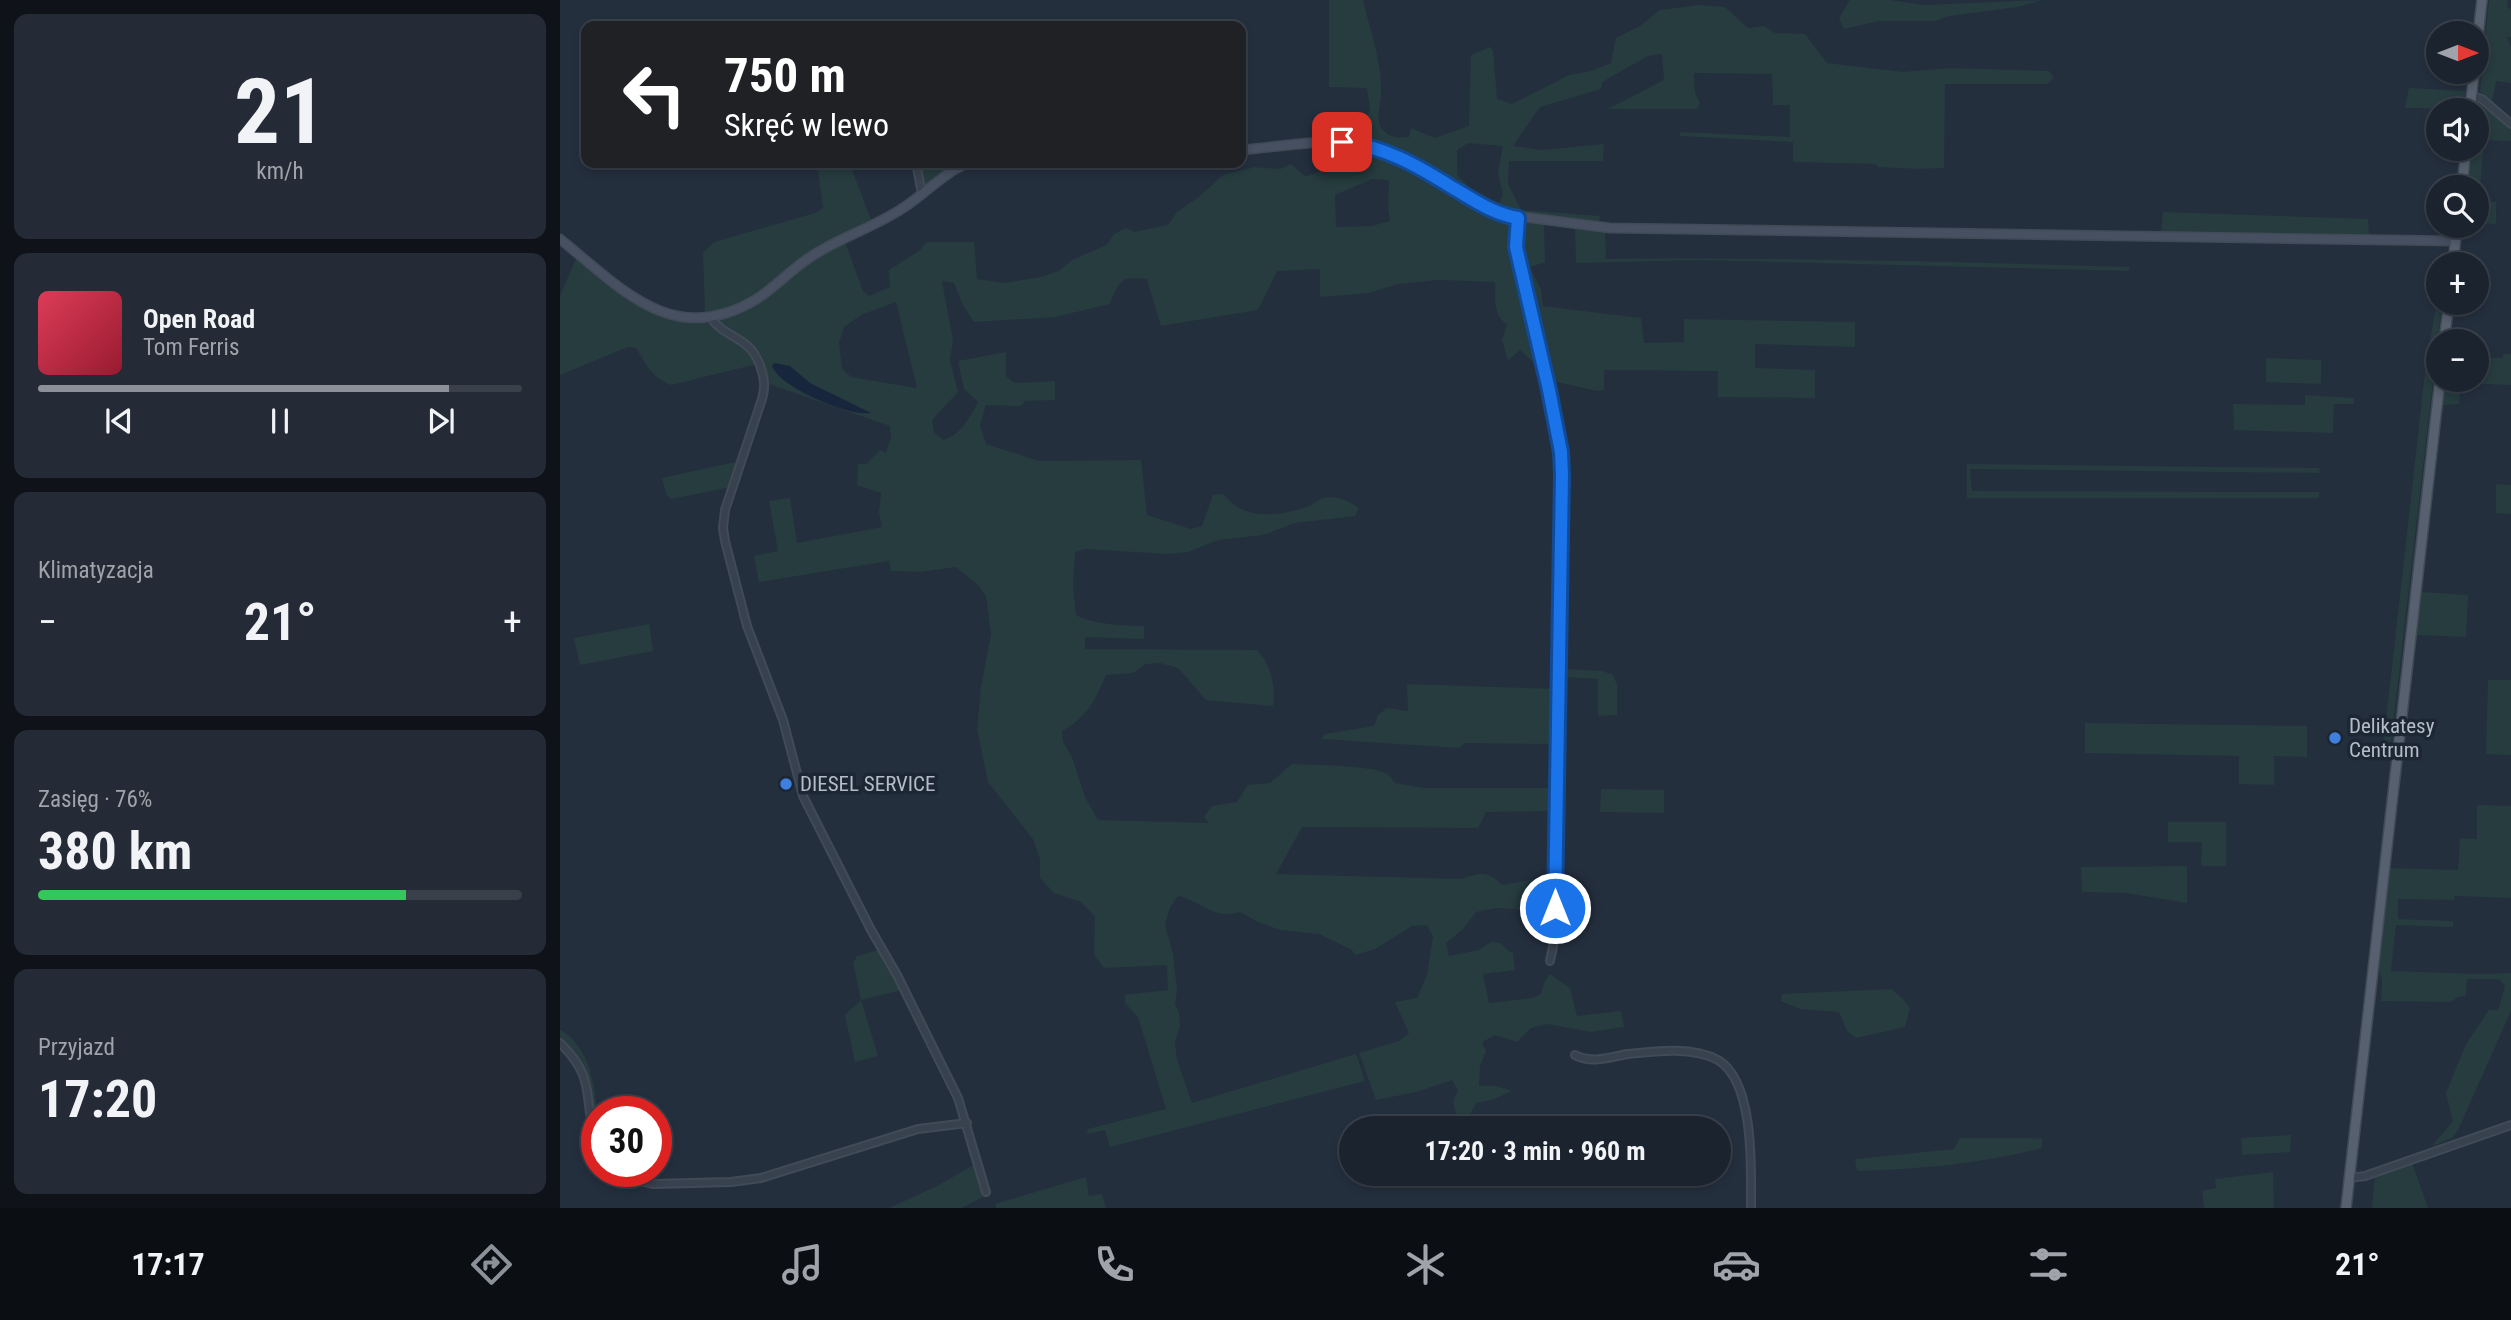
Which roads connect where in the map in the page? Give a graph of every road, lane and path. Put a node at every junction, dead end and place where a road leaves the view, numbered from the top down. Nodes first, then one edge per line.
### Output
1 (2482, 0) edge
2 (2480, 21) edge
3 (2473, 84) edge
4 (2472, 96) joint
5 (2511, 124) edge
6 (1246, 150) edge
7 (917, 168) edge
8 (956, 168) edge
9 (922, 194) junction
10 (1518, 218) junction
11 (2456, 238) edge
12 (560, 239) edge
13 (2456, 241) junction
14 (2455, 252) edge
15 (710, 317) junction
16 (2439, 392) edge
17 (1550, 961) dead end
18 (560, 1043) edge
19 (1576, 1055) dead end
20 (589, 1096) edge
21 (967, 1123) junction
22 (2511, 1125) edge
23 (2349, 1178) junction
24 (672, 1183) edge
25 (986, 1192) dead end
26 (1751, 1208) edge
27 (2346, 1208) edge

1 - 2 main road
3 - 4 main road
4 - 5 street
6 - 10 street
7 - 9 street
8 - 9 street
9 - 15 street
10 - 13 street
10 - 17 street
11 - 13 main road
12 - 15 street
13 - 14 main road
15 - 21 street
16 - 23 main road
18 - 20 street
19 - 26 street
21 - 24 street
21 - 25 street
22 - 23 street
23 - 27 main road

